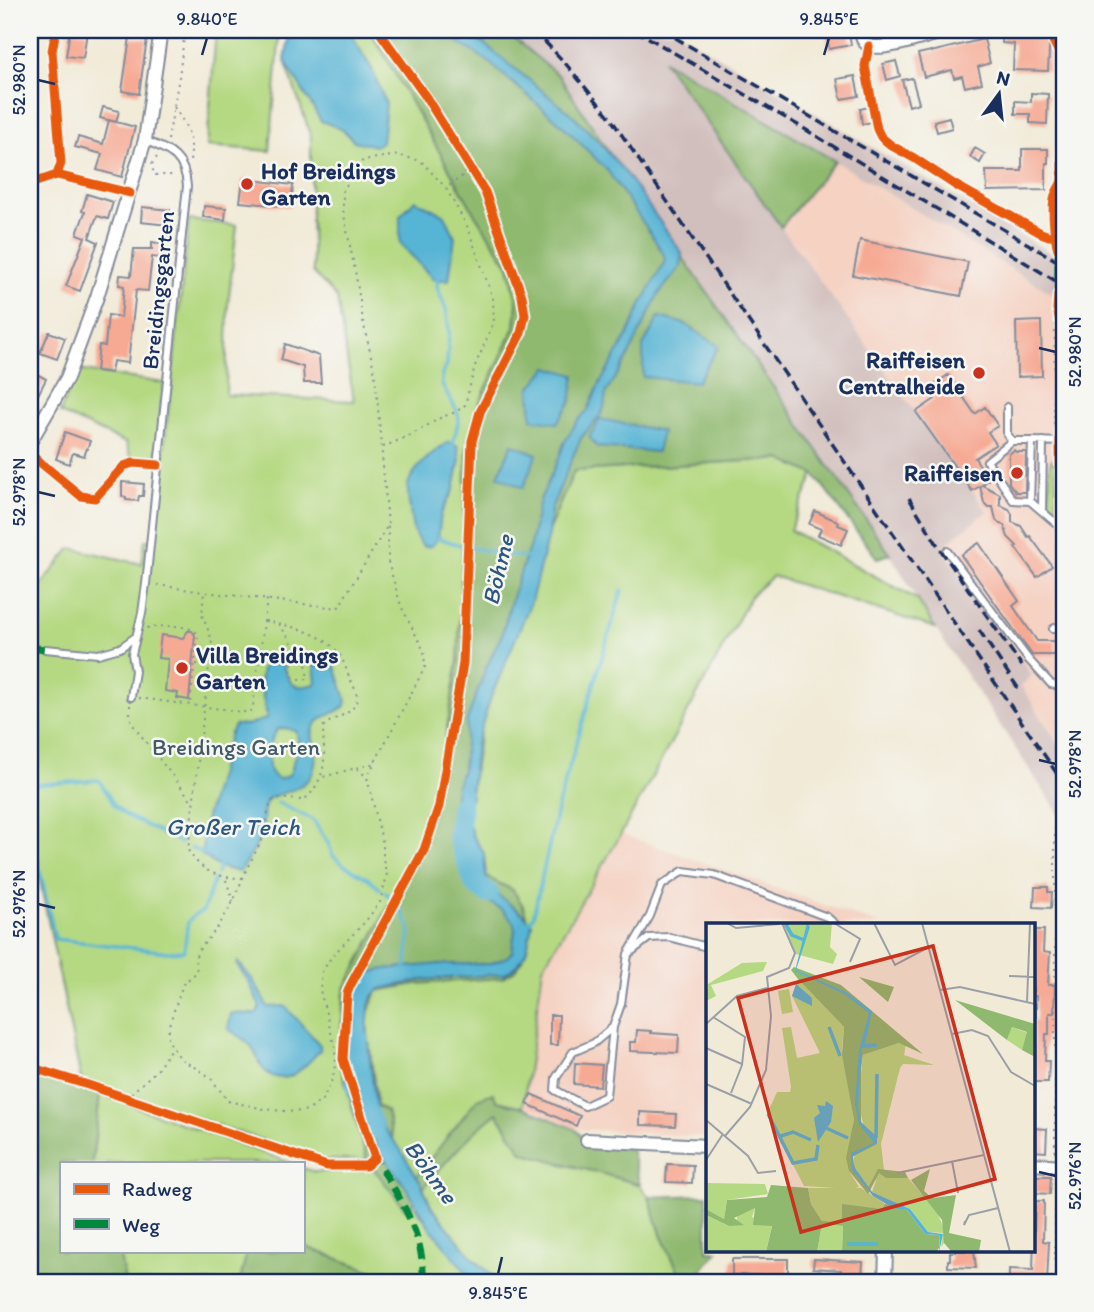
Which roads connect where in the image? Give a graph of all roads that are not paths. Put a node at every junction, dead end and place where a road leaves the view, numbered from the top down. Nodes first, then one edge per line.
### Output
1 (161, 30) edge
2 (861, 30) edge
3 (949, 30) edge
4 (145, 140) junction
5 (1007, 407) dead end
6 (1012, 441) junction
7 (1032, 441) junction
8 (1043, 441) junction
9 (30, 442) edge
10 (1062, 442) edge
11 (1030, 501) junction
12 (1042, 511) junction
13 (1064, 530) edge
14 (947, 551) dead end
15 (1064, 625) edge
16 (1053, 629) dead end
17 (134, 638) junction
18 (45, 649) dead end
19 (1064, 687) edge
20 (131, 697) road end
21 (834, 923) edge
22 (706, 947) edge
23 (628, 954) junction
24 (613, 1027) junction
25 (587, 1140) dead end
26 (706, 1146) edge
27 (1034, 1164) edge
28 (1060, 1166) edge
29 (886, 1252) edge
30 (891, 1282) edge
31 (930, 1282) edge

1 - 4 street
2 - 3 street
4 - 9 street
4 - 17 lane, Breidingsgarten
5 - 6 lane
6 - 7 lane
6 - 11 lane
7 - 8 lane
7 - 11 lane
8 - 10 lane
8 - 12 lane
11 - 12 lane
12 - 13 lane
14 - 19 lane
15 - 16 lane
17 - 18 lane
17 - 20 lane
21 - 23 lane
22 - 23 lane
23 - 24 lane
24 - 24 lane
25 - 26 street
27 - 28 street
29 - 30 street
30 - 31 lane

